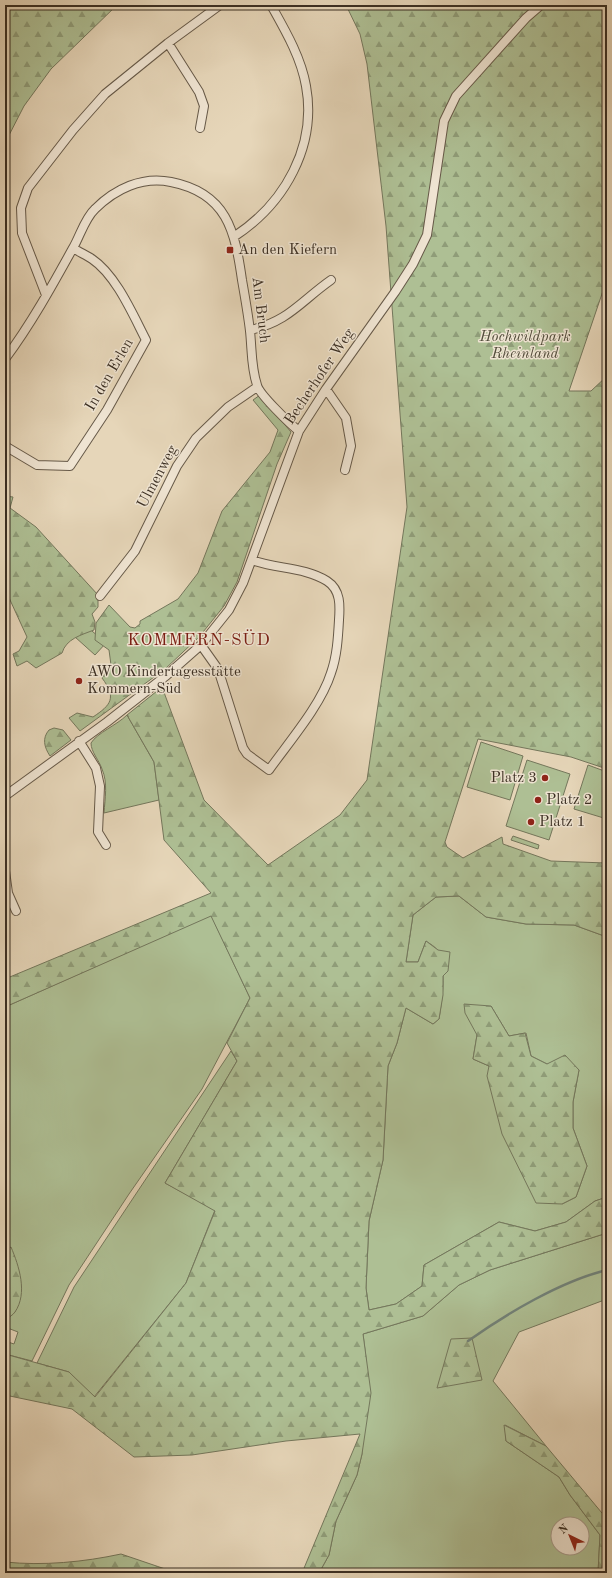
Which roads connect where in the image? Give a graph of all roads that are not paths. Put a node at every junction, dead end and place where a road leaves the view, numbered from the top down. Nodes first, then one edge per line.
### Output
1 (220, 5) edge
2 (271, 5) edge
3 (541, 5) edge
4 (168, 43) junction
5 (200, 128) dead end
6 (235, 236) junction
7 (73, 248) junction
8 (331, 280) dead end
9 (46, 295) junction
10 (250, 330) junction
11 (5, 359) edge
12 (257, 387) junction
13 (326, 389) junction
14 (299, 431) junction
15 (5, 446) edge
16 (345, 470) dead end
17 (252, 560) junction
18 (100, 596) dead end
19 (201, 645) junction
20 (79, 741) junction
21 (5, 796) edge
22 (106, 845) dead end
23 (5, 871) edge
24 (16, 911) dead end

1 - 4 street
2 - 6 street
3 - 13 street, Becherhofer Weg
4 - 5 street
4 - 9 street
6 - 7 street, Am Bruch
6 - 10 street, Am Bruch
7 - 9 street, Am Bruch
7 - 15 street, In den Erlen
8 - 10 street
9 - 11 street, Am Bruch
10 - 12 street, Am Bruch
12 - 14 street
12 - 18 street, Ulmenweg
13 - 14 street, Becherhofer Weg
13 - 16 street
14 - 17 street, Becherhofer Weg
17 - 19 street, Becherhofer Weg
17 - 19 street
19 - 20 street, Becherhofer Weg
20 - 21 street, Becherhofer Weg
20 - 22 street
23 - 24 street

